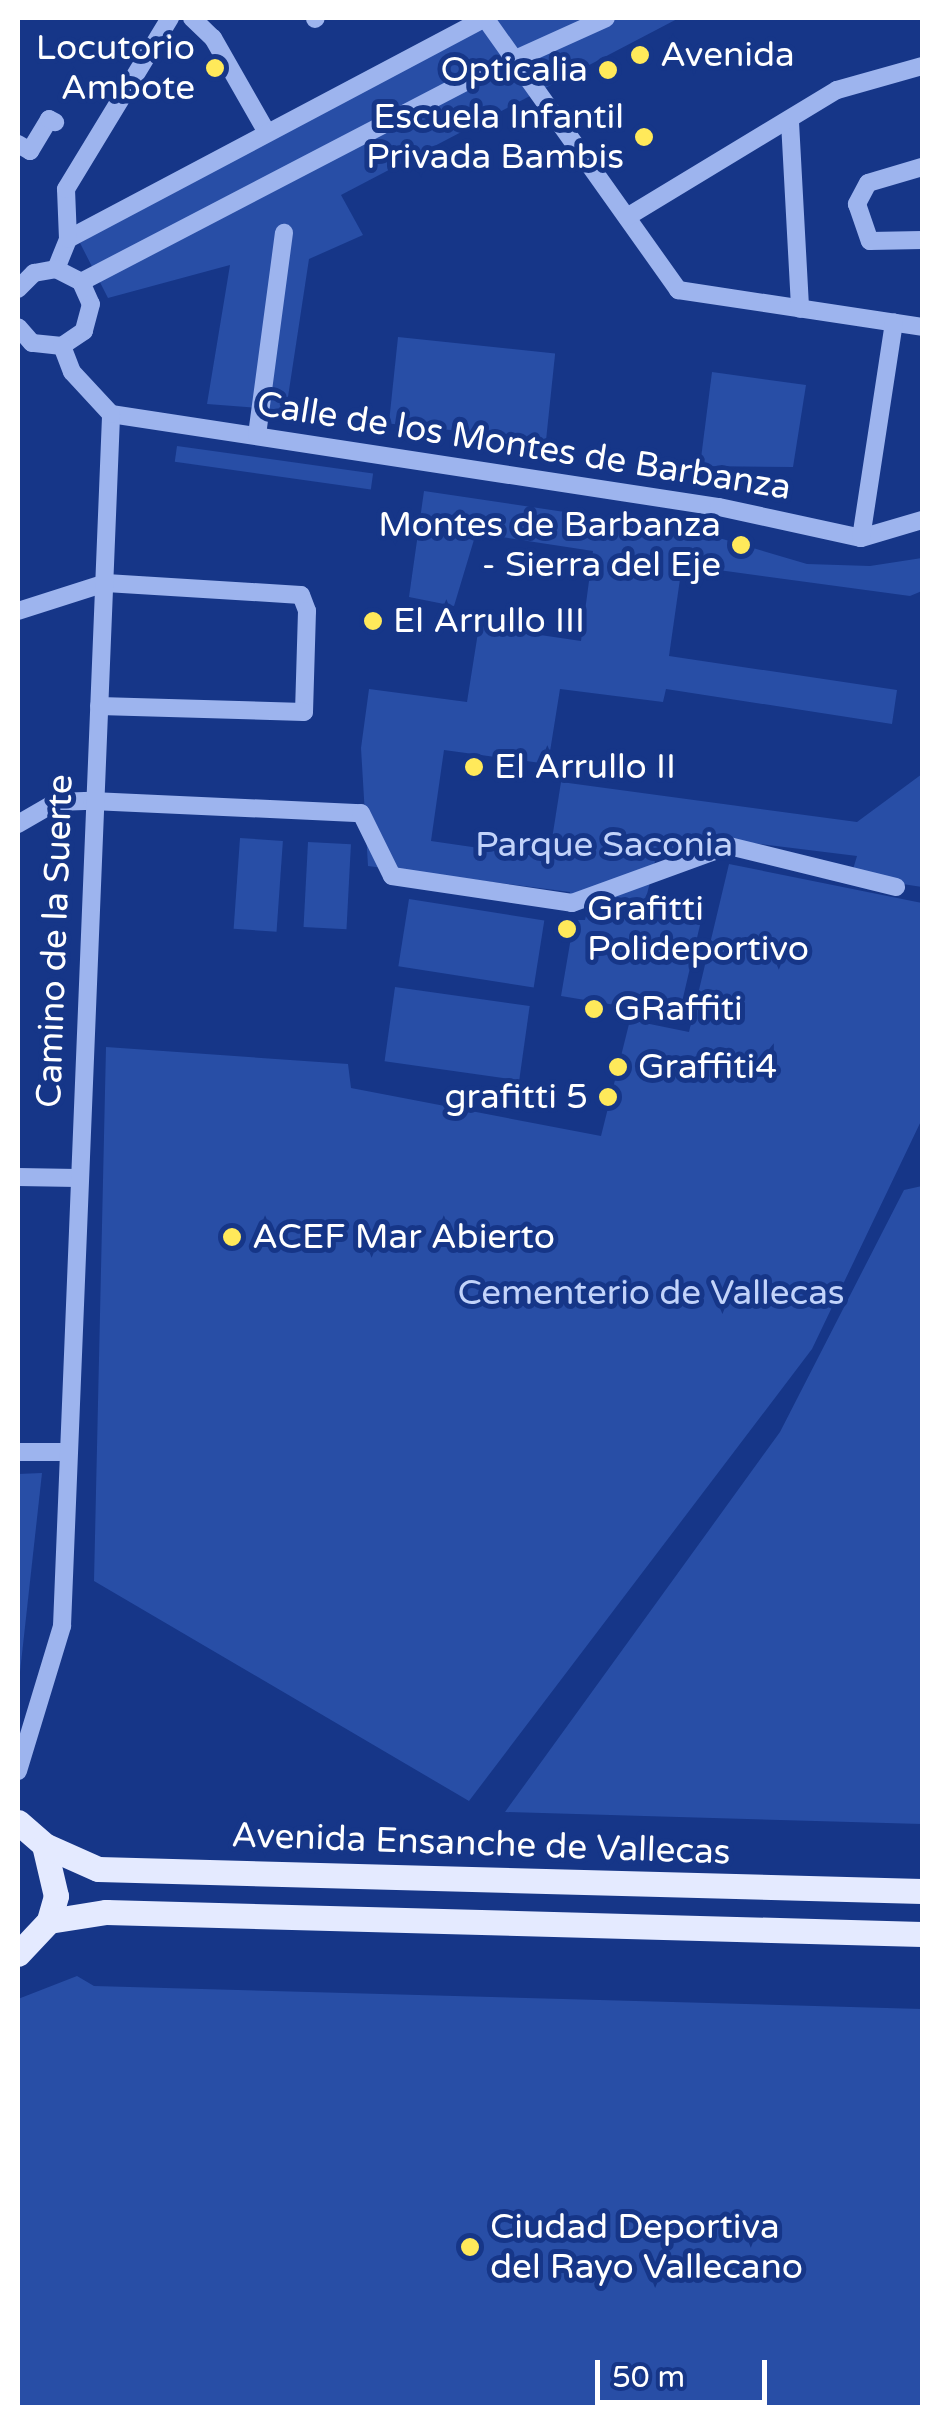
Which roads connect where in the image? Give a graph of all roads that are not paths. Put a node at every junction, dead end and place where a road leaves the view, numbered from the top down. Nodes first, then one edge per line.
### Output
1 (170, 18) edge
2 (192, 18) edge
3 (485, 18) edge
4 (606, 18) edge
5 (512, 59) junction
6 (922, 66) edge
7 (55, 122) dead end
8 (790, 122) junction
9 (266, 130) junction
10 (18, 144) edge
11 (922, 167) edge
12 (627, 218) junction
13 (284, 232) dead end
14 (68, 239) junction
15 (922, 240) edge
16 (56, 269) junction
17 (81, 282) junction
18 (19, 283) edge
19 (800, 309) junction
20 (894, 323) junction
21 (922, 327) edge
22 (18, 330) edge
23 (62, 346) junction
24 (111, 414) junction
25 (257, 435) junction
26 (922, 520) edge
27 (861, 538) junction
28 (106, 583) junction
29 (18, 611) edge
30 (98, 706) junction
31 (92, 800) junction
32 (18, 824) edge
33 (896, 888) dead end
34 (18, 1177) edge
35 (77, 1178) junction
36 (18, 1452) edge
37 (68, 1452) junction
38 (18, 1771) edge
39 (18, 1822) edge
40 (44, 1846) junction
41 (922, 1892) edge
42 (49, 1921) junction
43 (922, 1934) edge
44 (18, 1954) edge

1 - 14 street
2 - 9 street
3 - 5 street
3 - 9 street
4 - 5 street
5 - 12 street
5 - 17 street
6 - 8 street
7 - 10 street
8 - 12 street
8 - 19 street
9 - 14 street
11 - 15 street
12 - 19 street
13 - 25 street
14 - 16 street
16 - 17 street
16 - 18 street
17 - 23 street
19 - 20 street
20 - 21 street
20 - 27 street
22 - 23 street
23 - 24 street
24 - 25 street, Calle de los Montes de Barbanza
24 - 28 street, Camino de la Suerte
25 - 27 street, Calle de los Montes de Barbanza
26 - 27 street, Calle de los Montes de Barbanza
28 - 29 street
28 - 30 street, Camino de la Suerte
28 - 30 street
30 - 31 street, Camino de la Suerte
31 - 32 street
31 - 33 street
31 - 35 street, Camino de la Suerte
34 - 35 street
35 - 37 street, Camino de la Suerte
36 - 37 street
37 - 38 street, Camino de la Suerte
39 - 40 main road, Avenida Ensanche de Vallecas
40 - 41 main road, Avenida Ensanche de Vallecas
40 - 42 main road
42 - 43 main road
42 - 44 main road

